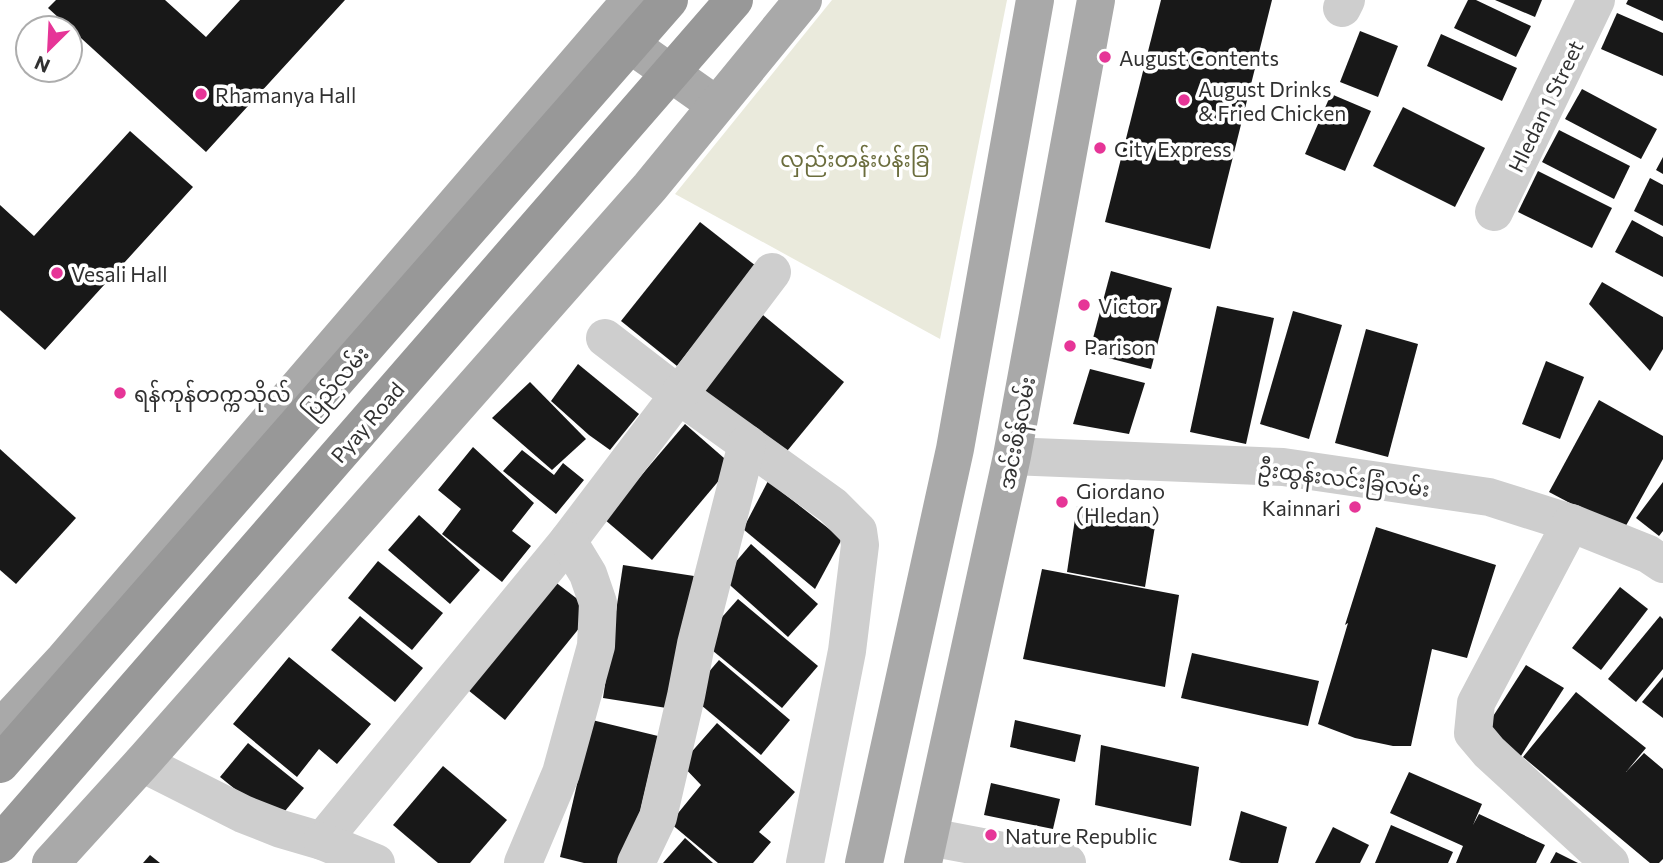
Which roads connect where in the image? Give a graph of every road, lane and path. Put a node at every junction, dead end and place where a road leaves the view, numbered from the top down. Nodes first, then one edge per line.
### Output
1 (669, 0) edge
2 (734, 0) edge
3 (803, 0) edge
4 (1035, 0) edge
5 (1097, 0) edge
6 (1596, 0) edge
7 (619, 14) edge
8 (716, 105) junction
9 (1494, 212) dead end
10 (772, 272) dead end
11 (605, 338) dead end
12 (679, 395) junction
13 (747, 444) junction
14 (1012, 456) junction
15 (1571, 523) junction
16 (568, 541) junction
17 (1663, 564) edge
18 (0, 729) edge
19 (142, 763) junction
20 (0, 764) edge
21 (322, 841) junction
22 (0, 844) edge
23 (926, 850) edge
24 (51, 863) edge
25 (376, 863) edge
26 (523, 863) edge
27 (636, 863) edge
28 (805, 863) edge
29 (864, 863) edge
30 (1066, 863) edge
31 (1610, 863) edge

1 - 20 highway, ပြည်လမ်း, bridge
2 - 22 highway, Pyay Road, bridge
3 - 8 main road
4 - 29 main road
5 - 14 main road, အင်းစိန်လမ်း
6 - 9 street, Hledan 1 Street
7 - 8 main road
7 - 18 main road, ပြည်လမ်း
8 - 19 main road
10 - 12 street
11 - 12 street
12 - 13 street
12 - 16 street
13 - 27 street
13 - 28 street
14 - 15 street, ဦးထွန်းလင်းခြံလမ်း
14 - 23 main road, အင်းစိန်လမ်း
15 - 17 street, ဦးထွန်းလင်းခြံလမ်း
15 - 31 street
16 - 21 street
16 - 26 street
19 - 21 street
19 - 24 main road
21 - 25 street
23 - 30 street

